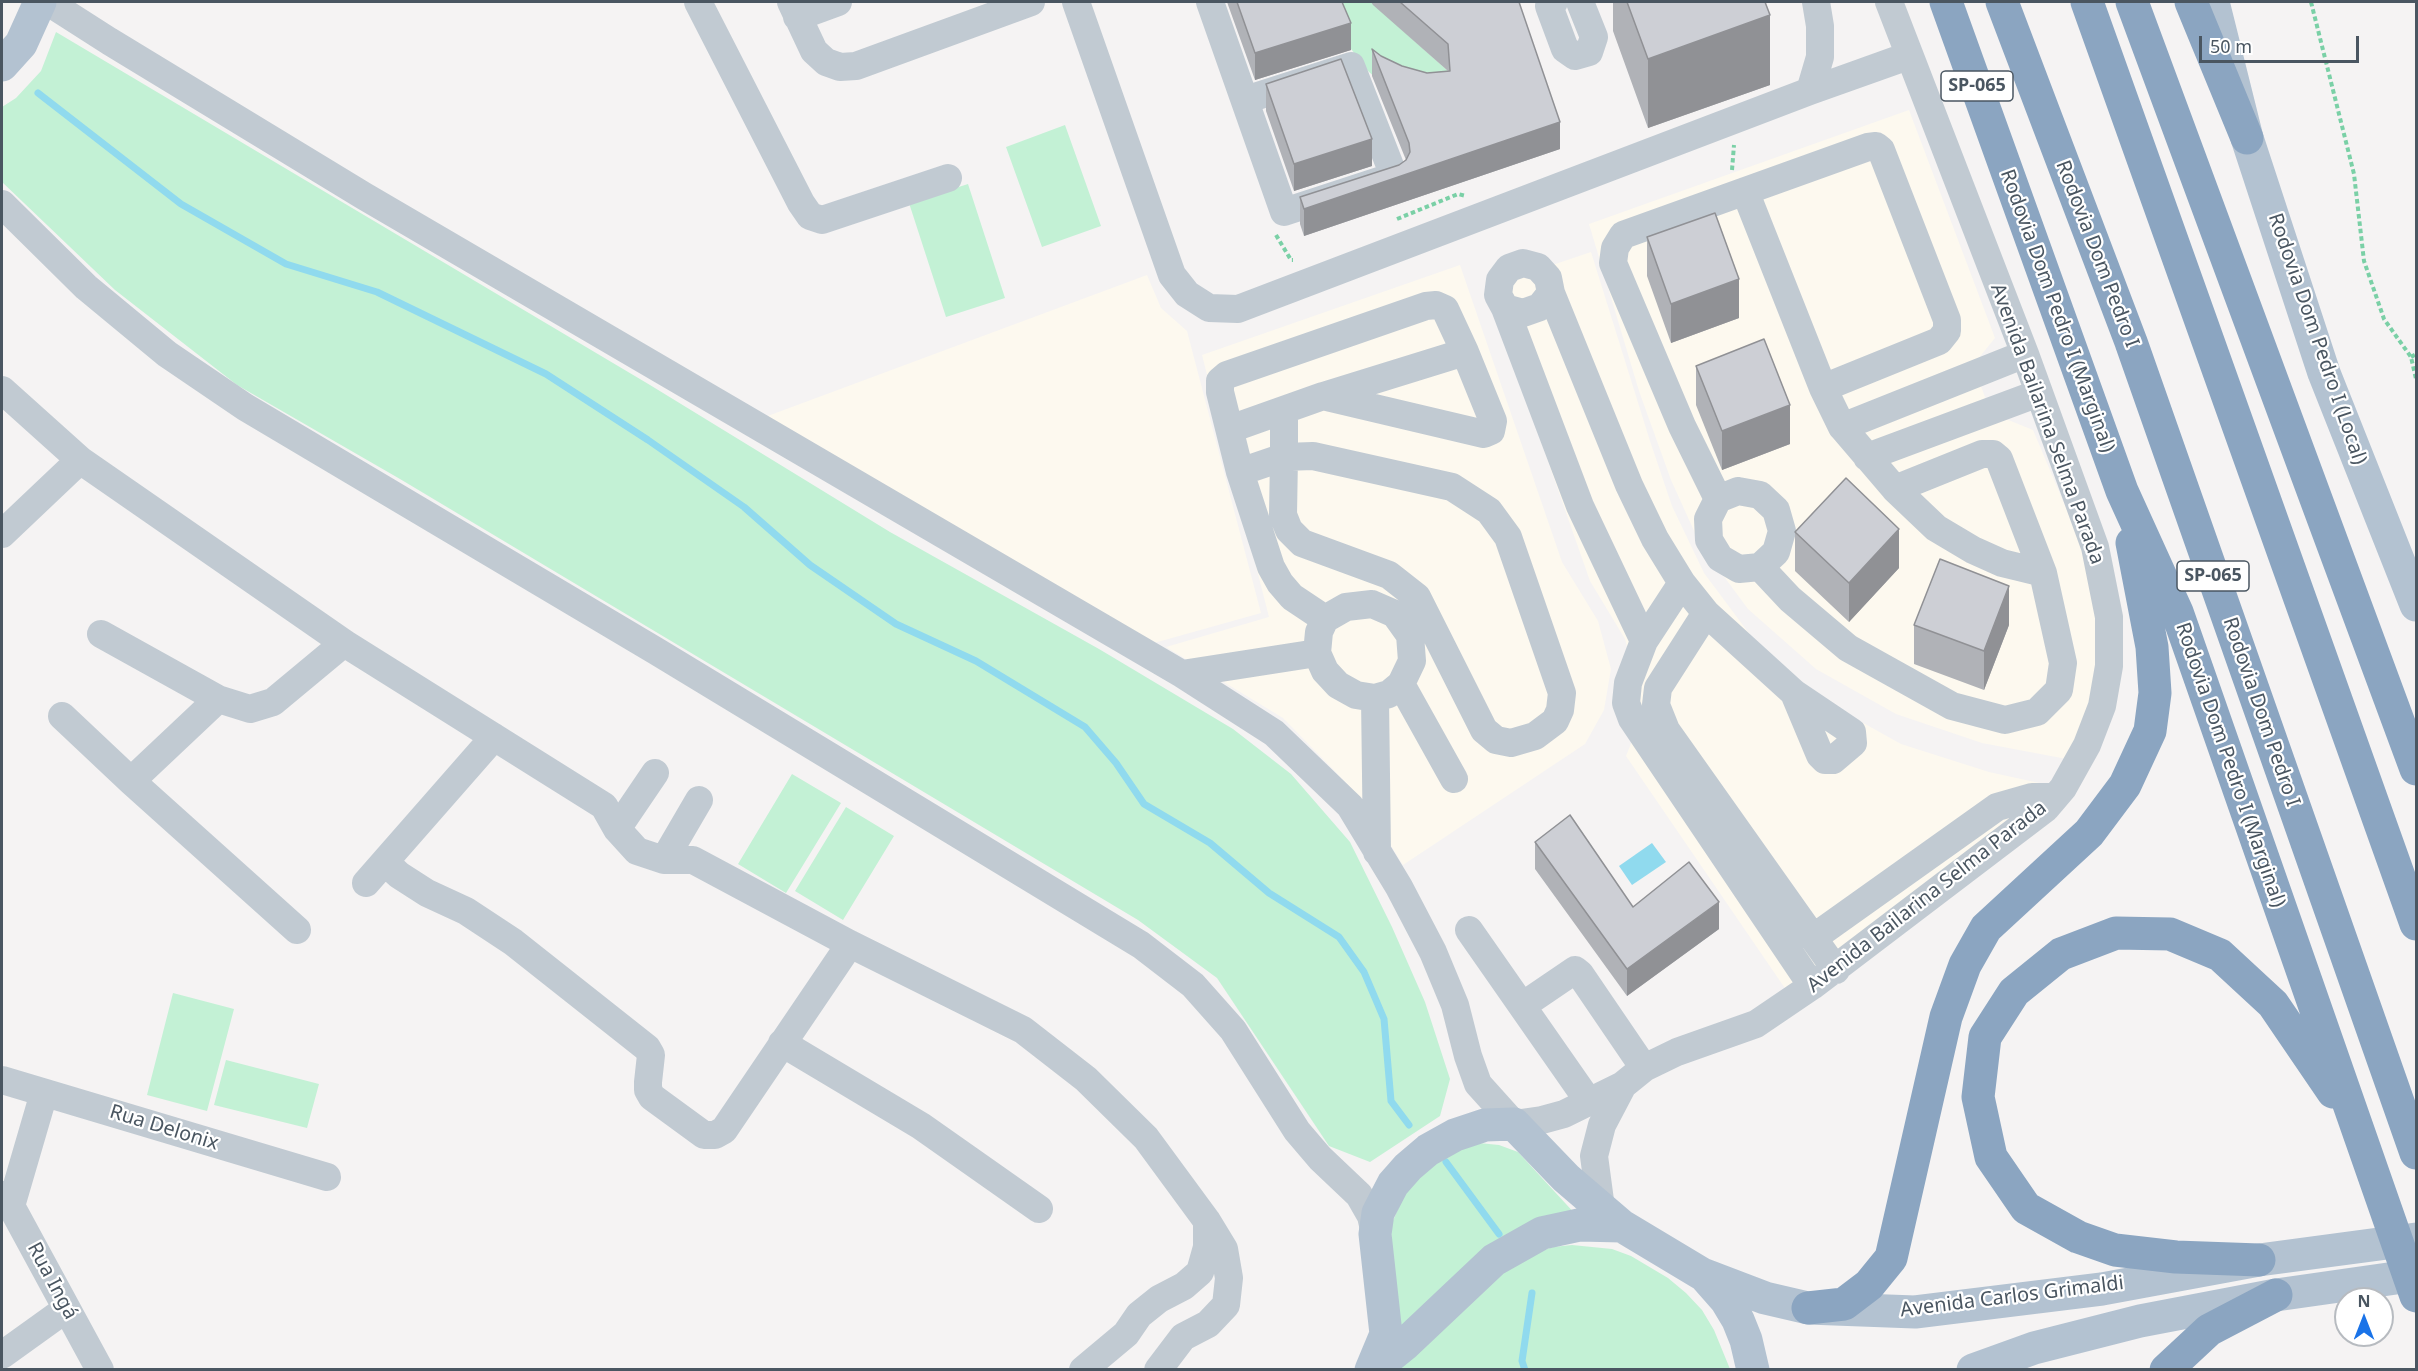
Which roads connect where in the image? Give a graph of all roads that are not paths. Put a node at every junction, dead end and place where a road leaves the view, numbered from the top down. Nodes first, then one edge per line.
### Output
1 (40, 2) edge
2 (48, 2) edge
3 (698, 2) edge
4 (838, 2) edge
5 (1031, 2) edge
6 (1076, 2) edge
7 (1210, 2) edge
8 (1554, 2) edge
9 (1580, 2) edge
10 (1816, 2) edge
11 (1889, 2) edge
12 (1946, 2) edge
13 (2002, 2) edge
14 (2087, 2) edge
15 (2132, 2) edge
16 (2191, 2) edge
17 (2213, 2) edge
18 (794, 9) edge
19 (1908, 56) junction
20 (2, 65) edge
21 (1810, 91) junction
22 (1245, 100) junction
23 (2247, 138) junction
24 (948, 178) dead end
25 (1738, 193) junction
26 (2, 204) edge
27 (1551, 293) junction
28 (1505, 308) junction
29 (1465, 352) junction
30 (2025, 354) junction
31 (1823, 388) junction
32 (2, 390) edge
33 (2038, 393) junction
34 (1323, 396) junction
35 (1284, 410) junction
36 (1842, 427) junction
37 (1230, 429) junction
38 (1284, 457) junction
39 (1867, 457) junction
40 (80, 460) junction
41 (1240, 472) junction
42 (1895, 489) junction
43 (2121, 491) junction
44 (1718, 499) junction
45 (2, 534) edge
46 (1760, 567) junction
47 (2043, 573) junction
48 (1682, 583) junction
49 (2416, 605) edge
50 (1706, 613) junction
51 (1325, 620) junction
52 (101, 634) dead end
53 (1644, 641) junction
54 (344, 643) junction
55 (1317, 653) junction
56 (1182, 674) junction
57 (1401, 684) junction
58 (1794, 693) dead end
59 (1375, 698) junction
60 (218, 699) junction
61 (62, 717) dead end
62 (494, 737) junction
63 (2416, 769) edge
64 (655, 773) dead end
65 (1454, 779) dead end
66 (131, 781) junction
67 (2054, 797) junction
68 (699, 800) dead end
69 (617, 829) junction
70 (1377, 852) junction
71 (664, 860) junction
72 (385, 862) junction
73 (366, 883) dead end
74 (2416, 924) edge
75 (297, 930) dead end
76 (1469, 930) dead end
77 (1814, 938) junction
78 (850, 944) junction
79 (1836, 970) junction
80 (1812, 987) junction
81 (1522, 1006) junction
82 (782, 1043) junction
83 (1633, 1077) junction
84 (2, 1080) edge
85 (44, 1093) junction
86 (1589, 1102) junction
87 (1514, 1124) junction
88 (2358, 1130) junction
89 (2416, 1153) edge
90 (327, 1177) dead end
91 (6, 1200) edge
92 (1039, 1209) dead end
93 (1611, 1217) junction
94 (1207, 1221) junction
95 (1375, 1234) junction
96 (2416, 1239) edge
97 (2259, 1260) junction
98 (1702, 1274) junction
99 (2416, 1275) edge
100 (2276, 1295) junction
101 (2416, 1296) edge
102 (1808, 1308) junction
103 (66, 1309) junction
104 (2, 1355) edge
105 (100, 1370) edge
106 (1083, 1370) edge
107 (1158, 1370) edge
108 (1372, 1370) edge
109 (1753, 1370) edge
110 (1973, 1370) edge
111 (2166, 1370) edge

1 - 20 main road
2 - 56 street
3 - 24 street
4 - 18 street
5 - 18 street
6 - 21 street
7 - 22 street
8 - 9 street
10 - 21 street
11 - 19 street, Avenida Bailarina Selma Parada
12 - 43 highway, Rodovia Dom Pedro I (Marginal) / SP-065
13 - 89 highway, Rodovia Dom Pedro I / SP-065
14 - 74 highway
15 - 63 highway
16 - 23 highway
17 - 23 main road, Rodovia Dom Pedro I (Local)
19 - 21 street
19 - 30 street, Avenida Bailarina Selma Parada
22 - 22 street
23 - 49 main road, Rodovia Dom Pedro I (Local)
25 - 31 street
25 - 31 street
25 - 44 street
26 - 95 street
27 - 28 street
27 - 28 street
27 - 48 street
28 - 53 street
29 - 34 street
29 - 34 street
29 - 37 street
30 - 33 street, Avenida Bailarina Selma Parada
30 - 36 street
31 - 36 street
32 - 40 street
33 - 39 street
33 - 67 street, Avenida Bailarina Selma Parada
34 - 35 street
35 - 37 street
35 - 38 street
36 - 39 street
37 - 41 street
38 - 38 street
38 - 41 street
39 - 42 street
40 - 45 street
40 - 54 street
41 - 51 street
42 - 47 street
42 - 47 street
43 - 88 highway, Rodovia Dom Pedro I (Marginal) / SP-065
43 - 102 highway
44 - 46 street
44 - 46 street
46 - 47 street
48 - 50 street
48 - 53 street
50 - 58 street
50 - 77 street
51 - 55 street
51 - 57 street
52 - 60 street
53 - 80 street
54 - 60 street
54 - 62 street
55 - 56 street
55 - 59 street
56 - 70 street
57 - 59 street
57 - 65 street
59 - 70 street
60 - 66 street
61 - 66 street
62 - 69 street
62 - 72 street
64 - 69 street
66 - 75 street
67 - 77 street
67 - 79 street, Avenida Bailarina Selma Parada
68 - 71 street
69 - 71 street
70 - 87 street
71 - 78 street
72 - 73 street
72 - 82 street
76 - 81 street
77 - 79 street
78 - 82 street
78 - 94 street
79 - 80 street, Avenida Bailarina Selma Parada
80 - 83 street, Avenida Bailarina Selma Parada
81 - 83 street
81 - 86 street
82 - 92 street
83 - 86 street, Avenida Bailarina Selma Parada
83 - 93 street
84 - 85 street, Rua Delonix
85 - 90 street, Rua Delonix
85 - 91 street
86 - 87 street, Avenida Bailarina Selma Parada
87 - 93 main road, Avenida Carlos Grimaldi
87 - 95 main road
88 - 97 highway
88 - 101 highway, Rodovia Dom Pedro I (Marginal) / SP-065
91 - 103 street, Rua Ingá
93 - 98 main road, Avenida Carlos Grimaldi
93 - 108 main road
94 - 106 street
94 - 107 street
95 - 108 main road
96 - 97 main road, Avenida Carlos Grimaldi
97 - 102 main road, Avenida Carlos Grimaldi
98 - 102 main road, Avenida Carlos Grimaldi
98 - 109 main road
99 - 100 main road, Avenida Carlos Grimaldi
100 - 110 main road, Avenida Carlos Grimaldi
100 - 111 highway
103 - 104 street
103 - 105 street, Rua Ingá

